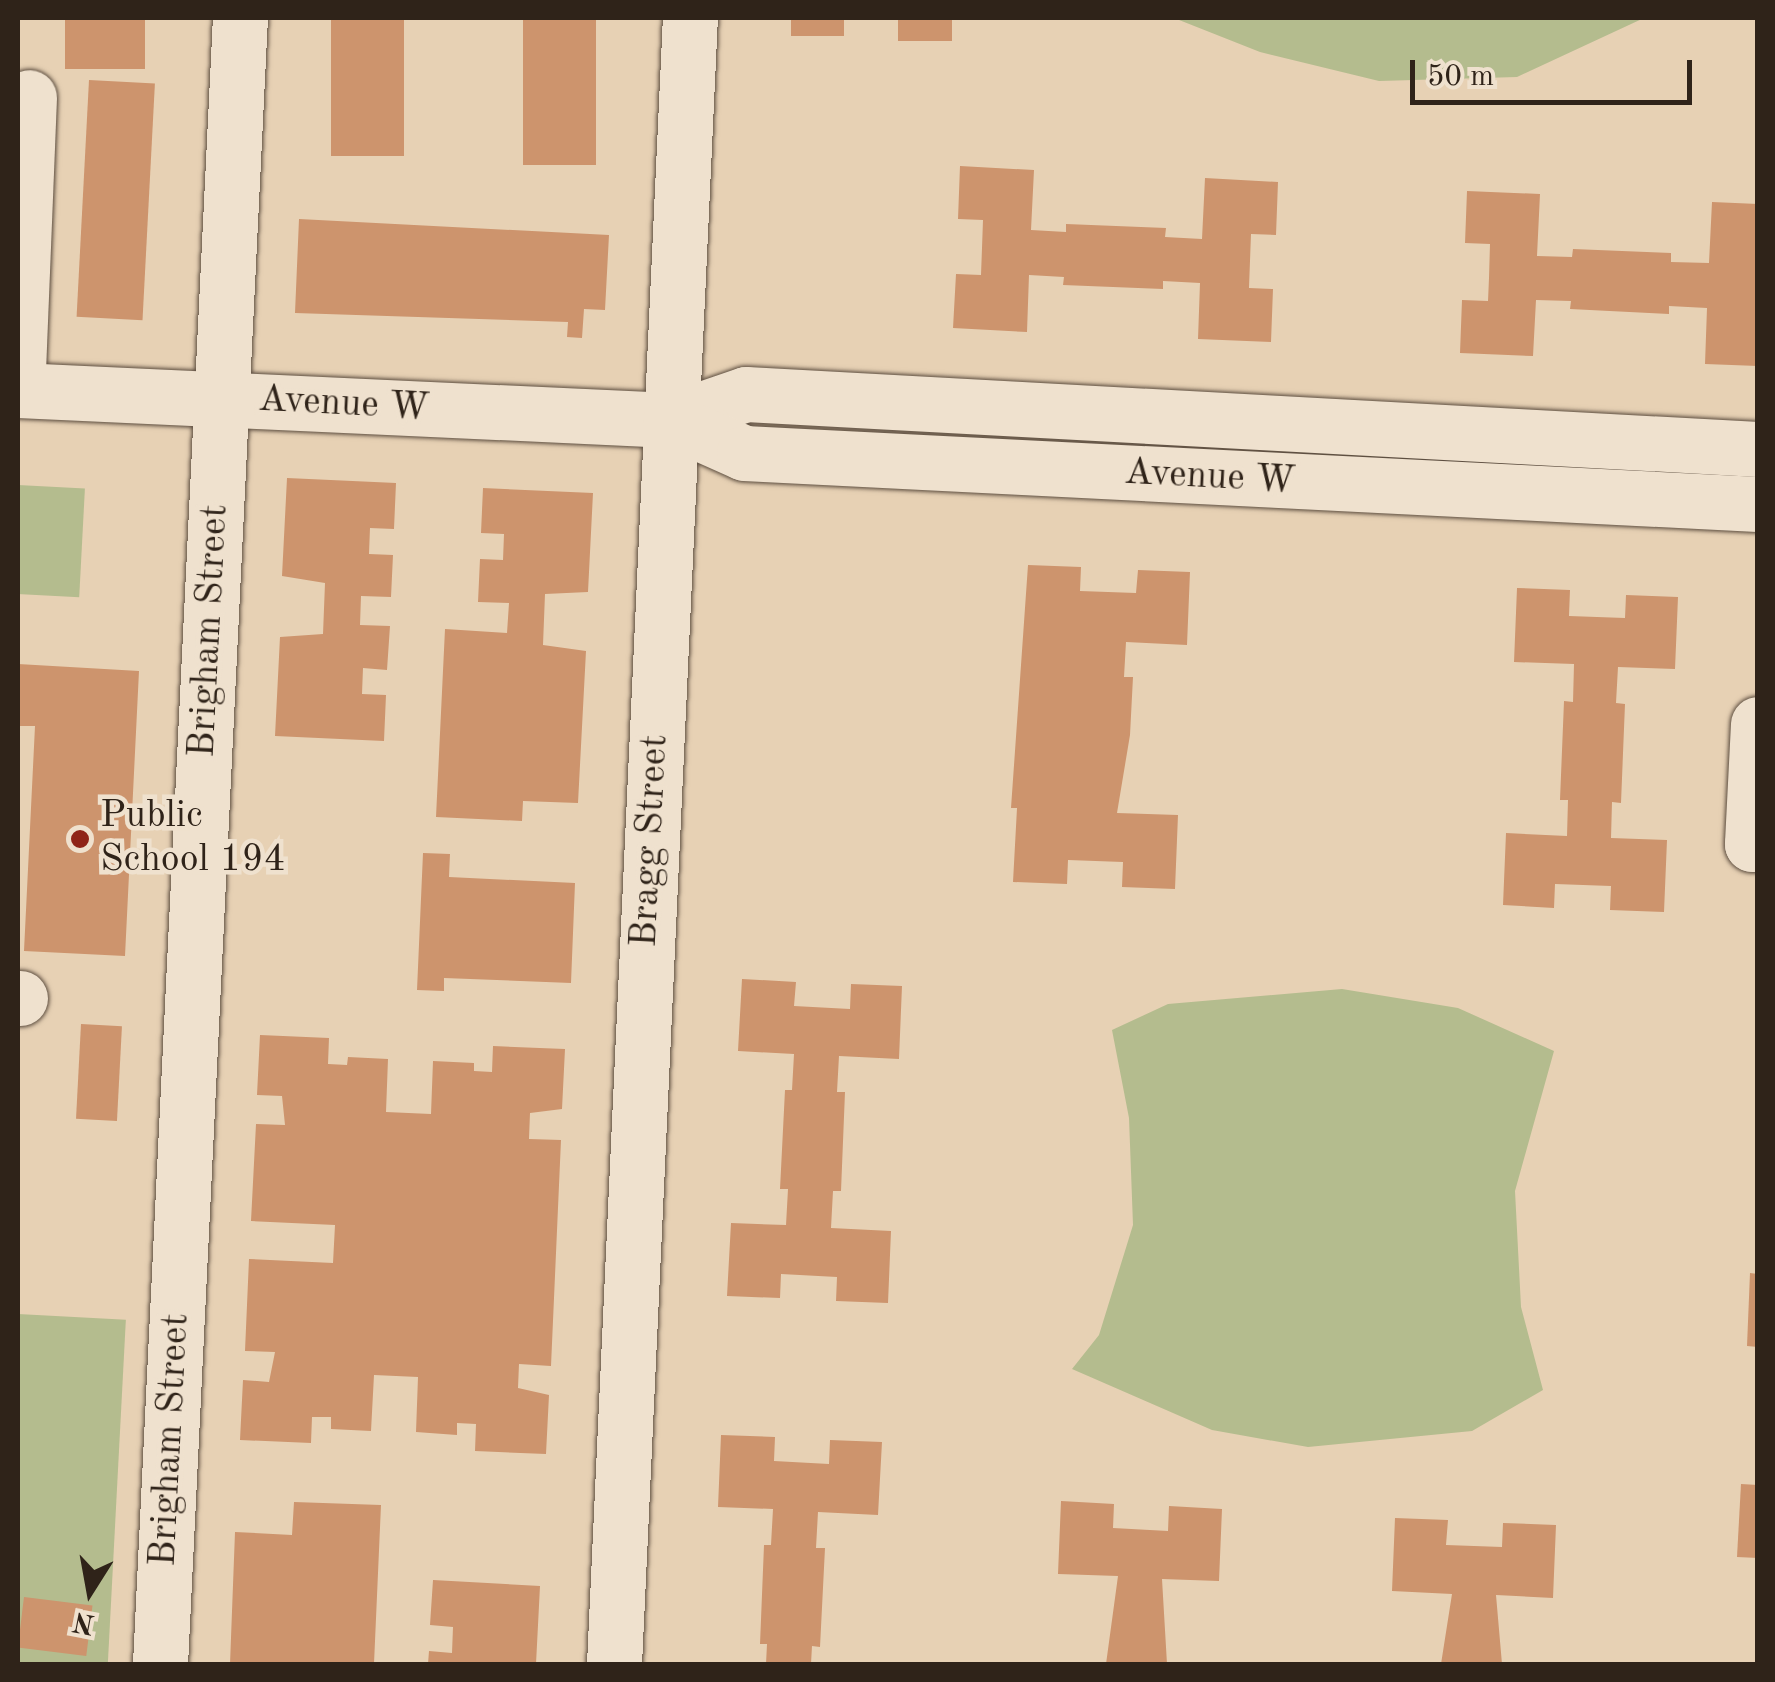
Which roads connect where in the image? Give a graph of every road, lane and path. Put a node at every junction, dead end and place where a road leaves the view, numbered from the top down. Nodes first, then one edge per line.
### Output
1 (240, 18) edge
2 (690, 18) edge
3 (29, 97) dead end
4 (18, 371) edge
5 (18, 390) edge
6 (222, 400) junction
7 (670, 420) junction
8 (1758, 448) edge
9 (1758, 504) edge
10 (1758, 724) edge
11 (1758, 844) edge
12 (160, 1664) edge
13 (614, 1664) edge

1 - 6 street, Brigham Street
2 - 7 street, Bragg Street
3 - 4 street
5 - 6 street, Avenue W
6 - 7 street, Avenue W
6 - 12 street, Brigham Street
7 - 8 street, Avenue W
7 - 9 street, Avenue W
7 - 13 street, Bragg Street
10 - 11 street

